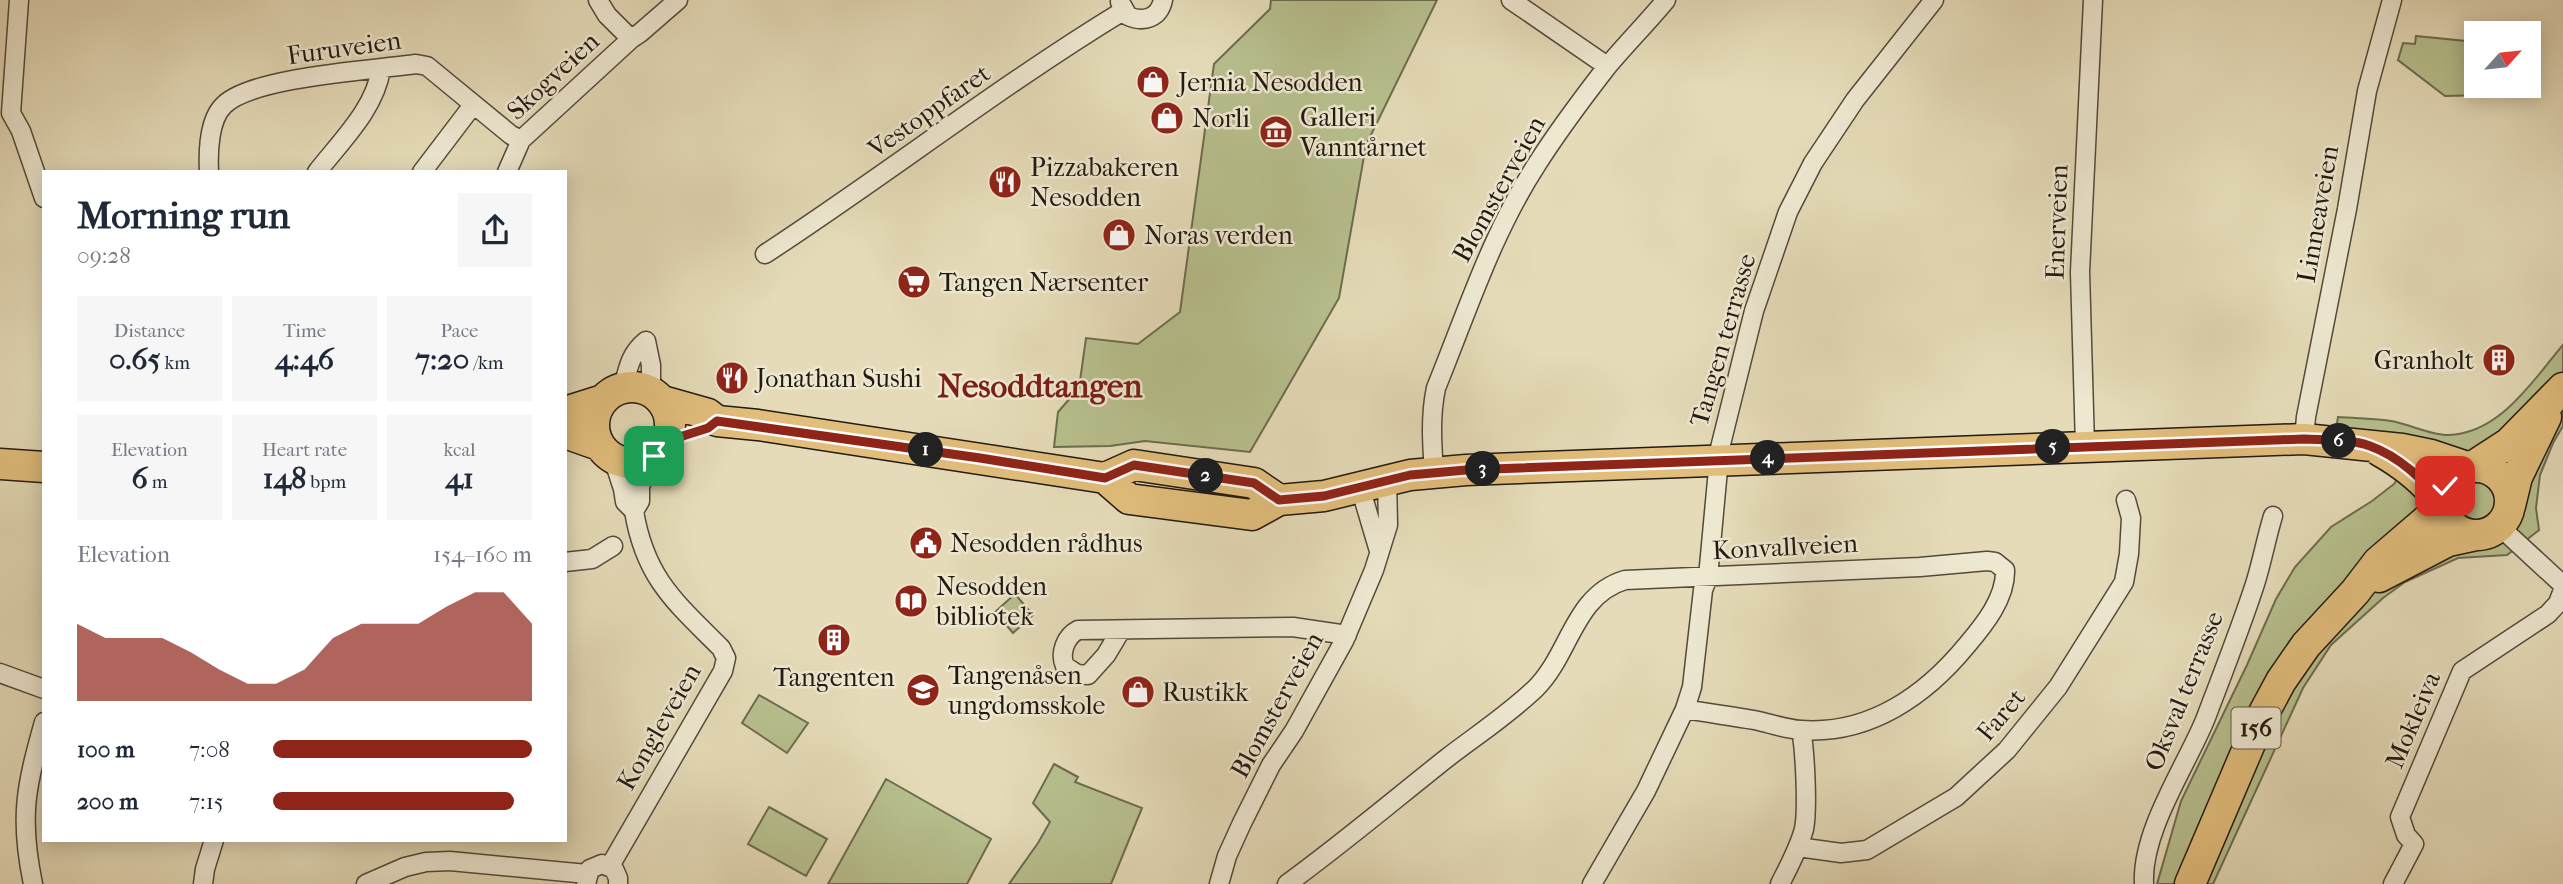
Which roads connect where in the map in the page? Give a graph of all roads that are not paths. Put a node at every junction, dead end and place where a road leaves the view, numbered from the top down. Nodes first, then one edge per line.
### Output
1 (19, 0) edge
2 (598, 0) edge
3 (678, 0) edge
4 (1163, 0) edge
5 (1511, 0) edge
6 (1666, 0) edge
7 (1934, 0) edge
8 (2093, 0) edge
9 (2392, 0) edge
10 (1121, 6) edge
11 (631, 39) junction
12 (1607, 66) junction
13 (381, 69) junction
14 (474, 105) junction
15 (6, 112) edge
16 (521, 140) junction
17 (209, 170) edge
18 (318, 170) edge
19 (424, 170) edge
20 (508, 170) edge
21 (42, 192) edge
22 (765, 254) dead end
23 (2559, 393) edge
24 (635, 395) junction
25 (567, 412) edge
26 (717, 421) junction
27 (567, 434) edge
28 (2304, 439) junction
29 (2085, 446) junction
30 (2370, 446) junction
31 (661, 448) junction
32 (606, 451) junction
33 (1719, 460) junction
34 (0, 464) edge
35 (42, 467) edge
36 (2470, 467) junction
37 (1434, 473) junction
38 (1373, 483) junction
39 (2126, 500) dead end
40 (2442, 505) junction
41 (634, 511) junction
42 (2273, 516) dead end
43 (2495, 523) junction
44 (613, 546) dead end
45 (1379, 551) junction
46 (567, 562) edge
47 (1708, 577) junction
48 (2563, 585) edge
49 (2563, 590) edge
50 (2355, 592) junction
51 (1121, 630) dead end
52 (1347, 635) junction
53 (0, 673) edge
54 (42, 688) edge
55 (1685, 709) junction
56 (42, 729) edge
57 (1801, 730) junction
58 (213, 842) edge
59 (1798, 847) junction
60 (610, 866) junction
61 (586, 879) edge
62 (33, 884) edge
63 (203, 884) edge
64 (366, 884) edge
65 (618, 884) edge
66 (1219, 884) edge
67 (1287, 884) edge
68 (1592, 884) edge
69 (1780, 884) edge
70 (2144, 884) edge
71 (2190, 884) edge
72 (2393, 884) edge

1 - 15 street
2 - 11 street
3 - 11 street, Skogveien
4 - 10 street
5 - 12 street
6 - 12 street, Blomsterveien
7 - 33 street, Tangen terrasse
8 - 29 street, Enerveien
9 - 28 street, Linneaveien
10 - 22 street, Vestoppfaret
11 - 16 street, Skogveien
12 - 37 street, Blomsterveien
13 - 14 street, Furuveien
13 - 17 street, Furuveien
13 - 18 street
14 - 16 street, Furuveien
14 - 19 street
15 - 21 street
16 - 20 street, Skogveien
23 - 36 main road, 156
23 - 43 main road, 156
24 - 25 main road
24 - 26 main road
24 - 31 main road
24 - 32 main road
26 - 31 main road
26 - 38 main road
27 - 32 main road
28 - 29 main road
28 - 30 main road
29 - 33 main road
30 - 36 main road
30 - 40 main road
31 - 32 main road
31 - 41 street
32 - 41 street, Kongleveien
33 - 37 main road
33 - 47 street, Tangen terrasse
34 - 35 main road
36 - 40 main road, 156
36 - 43 main road
37 - 38 main road
38 - 45 street
38 - 45 street, Blomsterveien
39 - 59 street, Faret
40 - 43 main road
40 - 50 main road, 156
41 - 60 street, Kongleveien
42 - 70 street, Oksval terrasse
43 - 48 street
43 - 50 main road, 156
44 - 46 street
45 - 52 street, Blomsterveien
47 - 55 street, Tangen terrasse
47 - 57 street, Konvallveien
47 - 67 street, Konvallveien
49 - 72 street, Mokleiva
50 - 71 main road, 156
51 - 52 street
52 - 66 street, Blomsterveien
53 - 54 street
55 - 57 street, Konvallveien
55 - 68 street, Tangen terrasse
56 - 62 street
57 - 59 street
58 - 63 street
59 - 69 street
60 - 61 street
60 - 65 street
61 - 64 street

